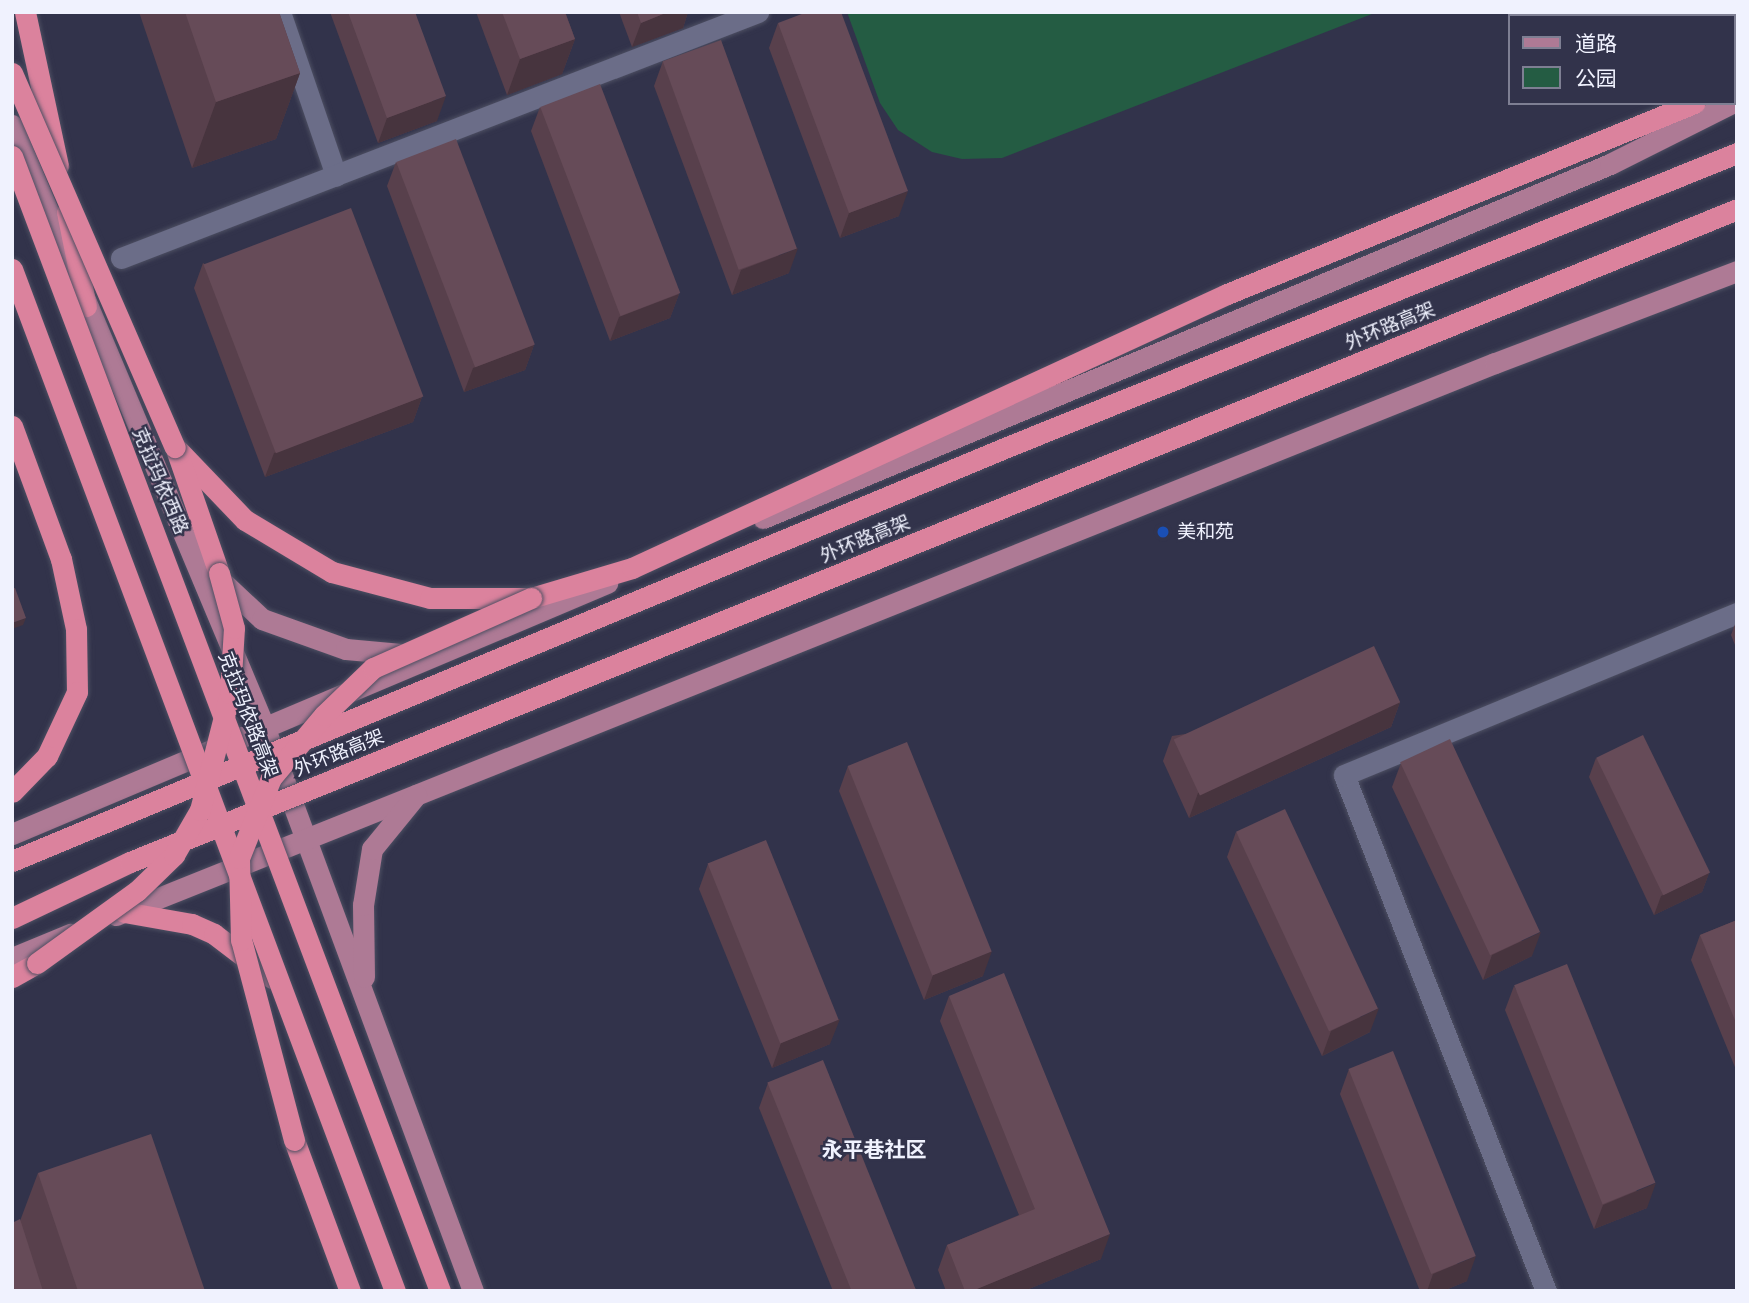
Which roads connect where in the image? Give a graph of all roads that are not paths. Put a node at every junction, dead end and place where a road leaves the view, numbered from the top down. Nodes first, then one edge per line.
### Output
1 (24, 12) edge
2 (280, 12) edge
3 (758, 12) edge
4 (12, 73) edge
5 (1689, 105) edge
6 (1728, 105) edge
7 (12, 125) edge
8 (1737, 153) edge
9 (12, 156) edge
10 (336, 176) junction
11 (1737, 209) edge
12 (12, 254) edge
13 (121, 258) dead end
14 (12, 269) edge
15 (1737, 271) edge
16 (86, 306) junction
17 (12, 426) edge
18 (175, 447) junction
19 (191, 553) junction
20 (531, 598) junction
21 (1737, 613) edge
22 (431, 657) junction
23 (264, 726) junction
24 (189, 758) junction
25 (12, 792) edge
26 (417, 793) junction
27 (12, 834) edge
28 (307, 837) junction
29 (12, 861) edge
30 (230, 866) junction
31 (124, 912) junction
32 (12, 918) edge
33 (12, 958) edge
34 (12, 977) edge
35 (272, 978) junction
36 (364, 993) junction
37 (350, 1291) edge
38 (388, 1291) edge
39 (395, 1291) edge
40 (440, 1291) edge
41 (474, 1291) edge
42 (1546, 1291) edge

1 - 16 highway
2 - 10 street
3 - 10 street
4 - 18 highway, bridge
5 - 20 highway
6 - 22 main road
7 - 16 main road, 克拉玛依西路
8 - 29 highway, 外环路高架, bridge
9 - 40 highway, 克拉玛依路高架, bridge
10 - 13 street
11 - 32 highway, 外环路高架, bridge
12 - 24 main road
14 - 39 highway, bridge
15 - 26 main road
16 - 19 main road, 克拉玛依西路
17 - 25 highway
18 - 20 highway, bridge
18 - 34 highway, bridge
19 - 22 main road
19 - 23 main road, 克拉玛依西路
20 - 37 highway, bridge
21 - 42 street
22 - 23 main road
23 - 24 main road
23 - 28 main road, 克拉玛依西路
24 - 27 main road
24 - 30 main road
26 - 28 main road
26 - 36 main road
28 - 30 main road
28 - 36 main road, 克拉玛依西路
30 - 31 main road
30 - 35 main road
31 - 33 main road
31 - 35 highway
35 - 38 main road
36 - 41 main road, 克拉玛依西路

